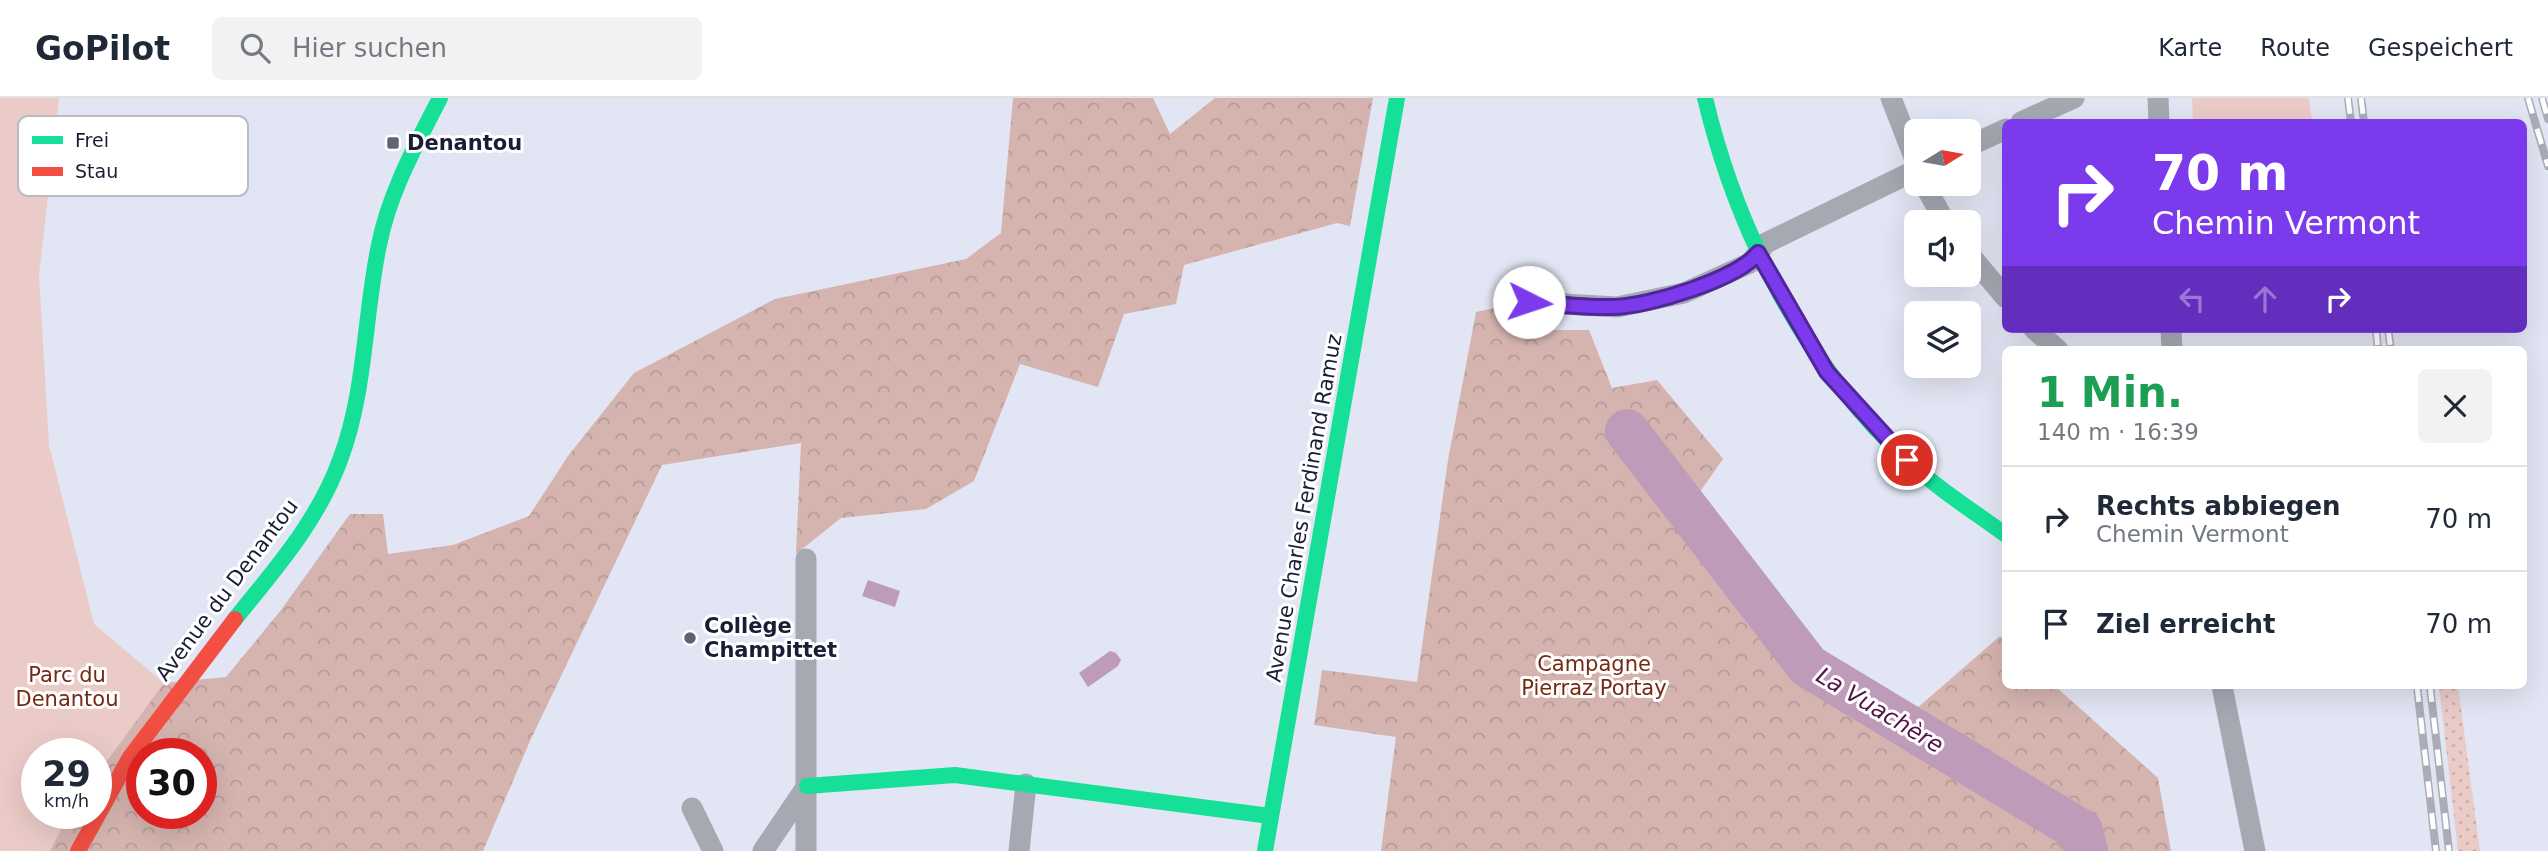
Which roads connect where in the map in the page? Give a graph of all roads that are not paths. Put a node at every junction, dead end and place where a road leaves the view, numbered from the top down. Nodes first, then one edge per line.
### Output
1 (440, 98) edge
2 (1397, 98) edge
3 (1705, 98) edge
4 (1891, 98) edge
5 (2074, 98) edge
6 (2158, 98) edge
7 (2028, 119) edge
8 (2159, 119) edge
9 (1904, 131) edge
10 (2002, 131) edge
11 (1981, 140) edge
12 (1904, 176) edge
13 (1758, 253) junction
14 (1981, 268) edge
15 (2002, 293) edge
16 (1529, 302) dead end
17 (2039, 333) edge
18 (2054, 346) edge
19 (2002, 532) edge
20 (806, 559) dead end
21 (2223, 689) edge
22 (1026, 784) junction
23 (807, 786) junction
24 (692, 808) dead end
25 (1270, 816) junction
26 (78, 851) edge
27 (713, 851) edge
28 (763, 851) edge
29 (806, 851) edge
30 (1019, 851) edge
31 (1265, 851) edge
32 (2255, 851) edge

1 - 26 street, Avenue du Denantou
2 - 25 street, Avenue Charles Ferdinand Ramuz
3 - 13 street
4 - 9 street
5 - 7 street
6 - 8 street
10 - 11 street
12 - 13 street
13 - 16 street
13 - 19 street
14 - 15 street
17 - 18 street
20 - 23 street
21 - 32 street
22 - 23 street
22 - 25 street
22 - 30 street
23 - 28 street
23 - 29 street
24 - 27 street
25 - 31 street, Avenue Charles Ferdinand Ramuz

